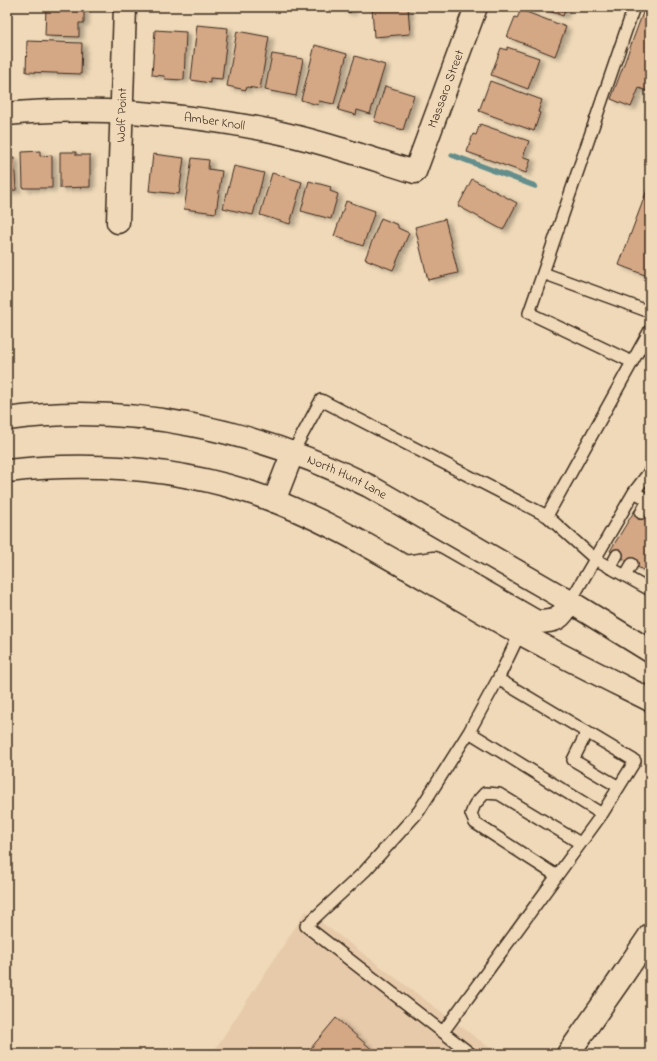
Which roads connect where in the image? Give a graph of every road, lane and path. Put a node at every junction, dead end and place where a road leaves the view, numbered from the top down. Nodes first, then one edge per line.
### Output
1 (125, 7) edge
2 (476, 7) edge
3 (634, 7) edge
4 (122, 112) junction
5 (7, 114) edge
6 (415, 172) joint
7 (118, 222) dead end
8 (543, 273) junction
9 (650, 312) edge
10 (650, 330) edge
11 (632, 362) junction
12 (7, 419) edge
13 (292, 452) junction
14 (7, 471) edge
15 (650, 471) edge
16 (634, 492) junction
17 (274, 501) junction
18 (649, 501) edge
19 (641, 513) dead end
20 (547, 516) junction
21 (617, 555) dead end
22 (595, 559) junction
23 (632, 564) dead end
24 (405, 567) junction
25 (610, 568) junction
26 (625, 576) junction
27 (650, 590) edge
28 (570, 602) junction
29 (520, 633) junction
30 (650, 651) edge
31 (498, 679) junction
32 (650, 700) edge
33 (469, 732) junction
34 (587, 732) junction
35 (620, 786) junction
36 (602, 814) junction
37 (580, 843) junction
38 (557, 876) junction
39 (650, 935) edge
40 (443, 1032) junction
41 (472, 1054) edge
42 (568, 1054) edge

1 - 4 main road, Wolf Point
2 - 6 main road, Massaro Street
3 - 8 lane
4 - 5 main road, Amber Knoll
4 - 6 main road, Amber Knoll
4 - 7 main road, Wolf Point
8 - 9 lane
8 - 11 lane
10 - 11 lane
11 - 20 lane
12 - 13 main road, North Hunt Lane
13 - 17 main road
13 - 20 lane
13 - 28 main road, North Hunt Lane
14 - 17 main road
15 - 16 lane
16 - 18 lane
16 - 22 lane
17 - 24 main road
18 - 19 lane
20 - 22 lane
21 - 25 lane
22 - 25 lane
22 - 28 lane
23 - 26 lane
24 - 28 main road
24 - 29 main road
25 - 26 lane
26 - 27 lane
28 - 30 main road, North Hunt Lane
29 - 31 lane
29 - 32 main road
31 - 33 lane
31 - 34 lane
33 - 36 lane
33 - 40 lane
34 - 35 lane
34 - 35 lane
35 - 36 lane
36 - 37 lane
37 - 38 lane
37 - 38 lane
38 - 40 lane
39 - 42 main road
40 - 41 lane

